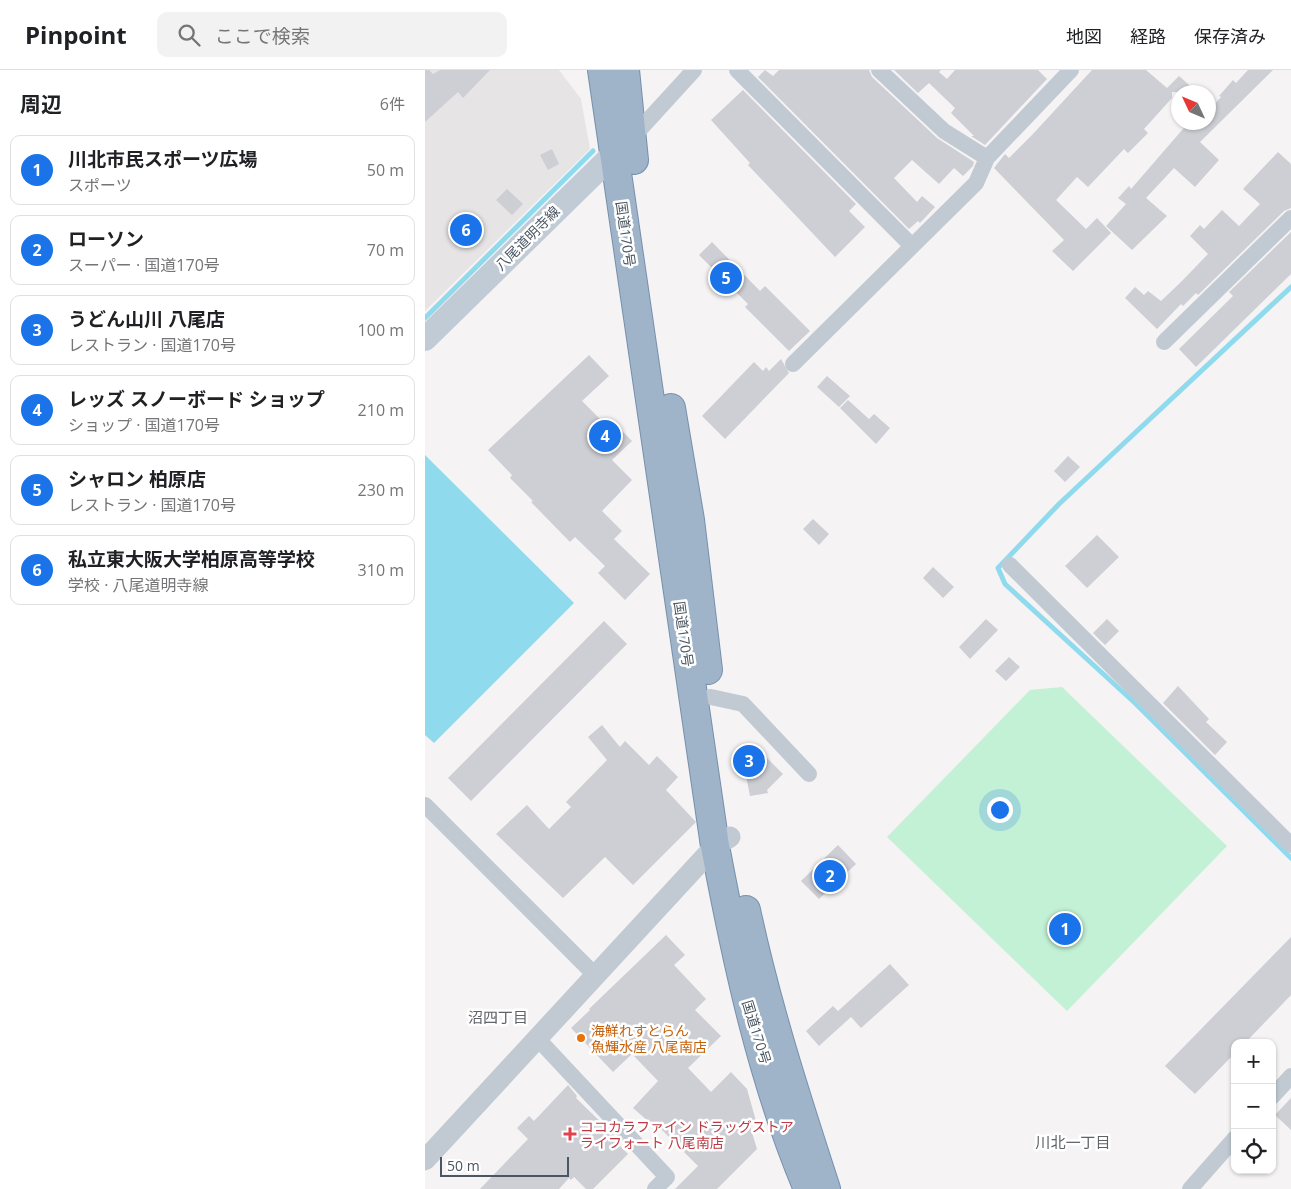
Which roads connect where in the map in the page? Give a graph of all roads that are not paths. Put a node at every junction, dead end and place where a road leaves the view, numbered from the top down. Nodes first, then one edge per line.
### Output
1 (602, 70) edge
2 (625, 70) edge
3 (694, 70) edge
4 (737, 70) edge
5 (879, 70) edge
6 (1071, 70) edge
7 (623, 145) junction
8 (987, 158) junction
9 (1291, 218) edge
10 (912, 246) junction
11 (425, 339) edge
12 (1164, 342) dead end
13 (793, 364) dead end
14 (1010, 565) dead end
15 (711, 697) junction
16 (809, 774) dead end
17 (425, 805) edge
18 (723, 842) junction
19 (1291, 846) edge
20 (595, 975) junction
21 (537, 1038) junction
22 (1291, 1076) edge
23 (1276, 1093) edge
24 (797, 1134) junction
25 (1231, 1143) edge
26 (425, 1160) edge
27 (655, 1189) edge
28 (799, 1189) edge
29 (809, 1189) edge
30 (827, 1189) edge
31 (840, 1189) edge
32 (1190, 1189) edge

1 - 7 highway, 国道170号
2 - 7 highway, 国道170号
3 - 7 street
4 - 10 street
5 - 8 street
6 - 8 street
7 - 11 main road, 八尾道明寺線
7 - 15 highway, 国道170号
7 - 18 highway, 国道170号
8 - 10 street
9 - 12 street
10 - 13 street
14 - 19 street
15 - 16 street
15 - 18 highway, 国道170号
17 - 20 street
18 - 20 street
18 - 24 highway, 国道170号
20 - 21 street
21 - 26 street
21 - 27 street
22 - 23 street
24 - 28 street
24 - 29 highway, 国道170号
24 - 30 highway, 国道170号
24 - 31 street
25 - 32 street

